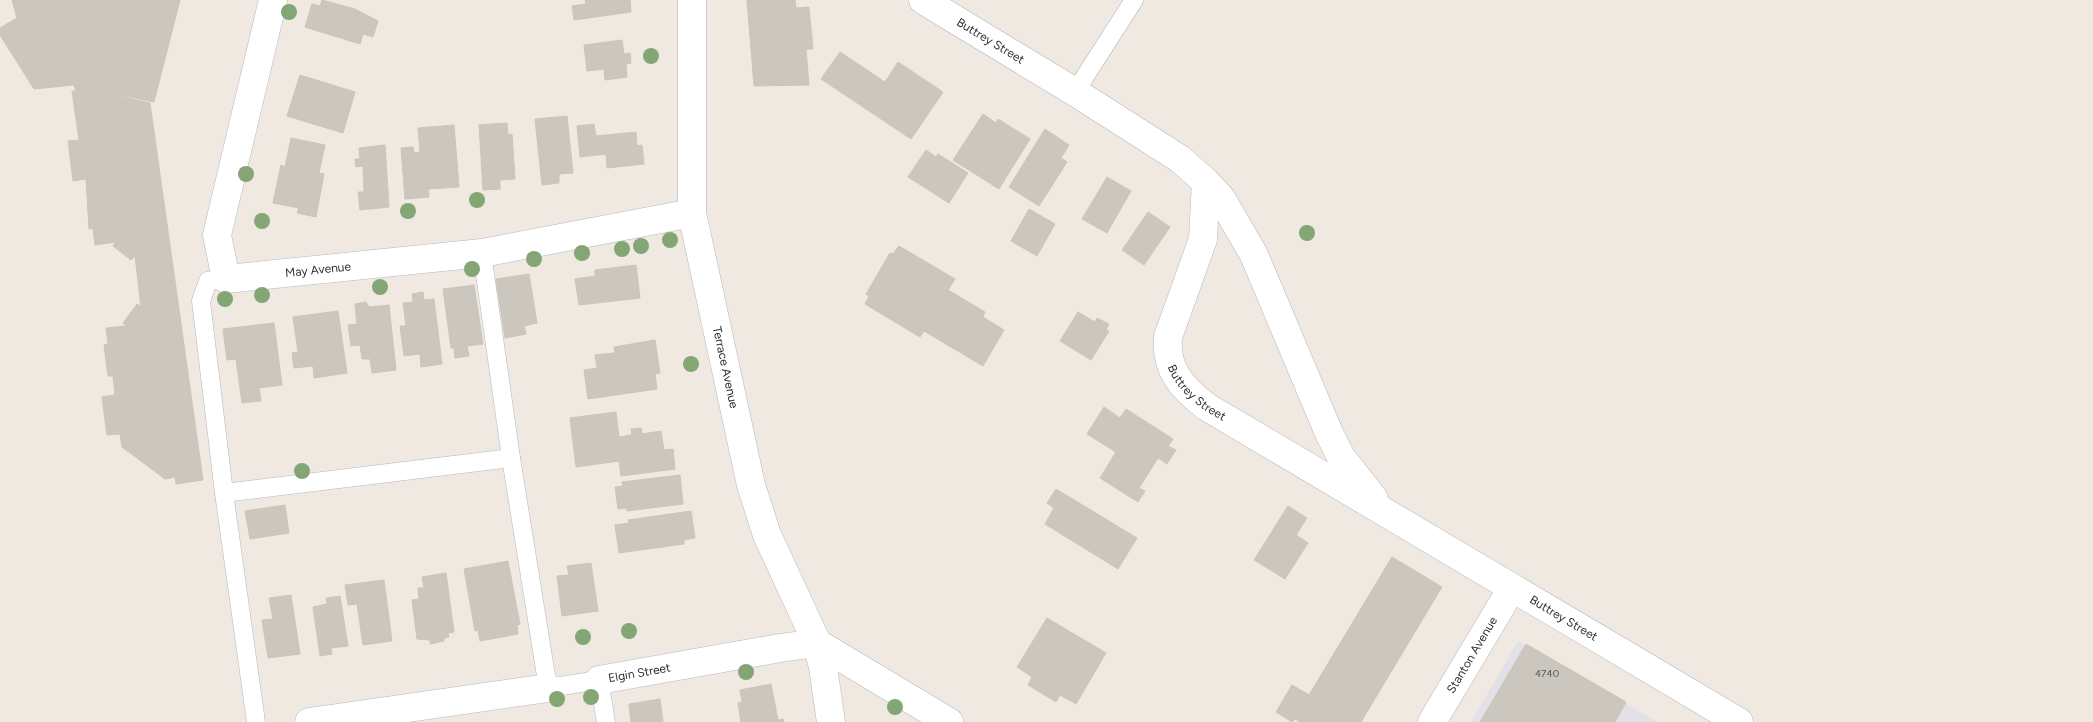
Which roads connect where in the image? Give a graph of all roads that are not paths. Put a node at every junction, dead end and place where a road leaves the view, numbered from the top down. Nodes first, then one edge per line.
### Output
1 (272, 0) edge
2 (692, 0) edge
3 (923, 0) edge
4 (1134, 0) edge
5 (1075, 92) junction
6 (1206, 182) junction
7 (692, 213) junction
8 (482, 253) junction
9 (226, 279) junction
10 (511, 458) junction
11 (224, 493) junction
12 (1388, 516) junction
13 (1512, 588) junction
14 (817, 643) junction
15 (600, 680) junction
16 (548, 688) junction
17 (256, 722) edge
18 (309, 722) edge
19 (606, 722) edge
20 (831, 722) edge
21 (949, 722) edge
22 (1432, 722) edge
23 (1739, 722) edge

1 - 9 street
2 - 7 street, Terrace Avenue
3 - 5 street, Buttrey Street
4 - 5 lane
5 - 6 street, Buttrey Street
6 - 12 street, Buttrey Street
6 - 12 street, Buttrey Street
7 - 8 street, May Avenue
7 - 14 street, Terrace Avenue
8 - 9 street, May Avenue
8 - 10 lane
9 - 11 lane
10 - 11 lane
10 - 16 lane
11 - 17 lane
12 - 13 street, Buttrey Street
13 - 22 street, Stanton Avenue
13 - 23 street, Buttrey Street
14 - 15 street, Elgin Street
14 - 20 street, Terrace Avenue
14 - 21 street
15 - 16 lane, Elgin Street
15 - 19 lane
16 - 18 street, Elgin Street

